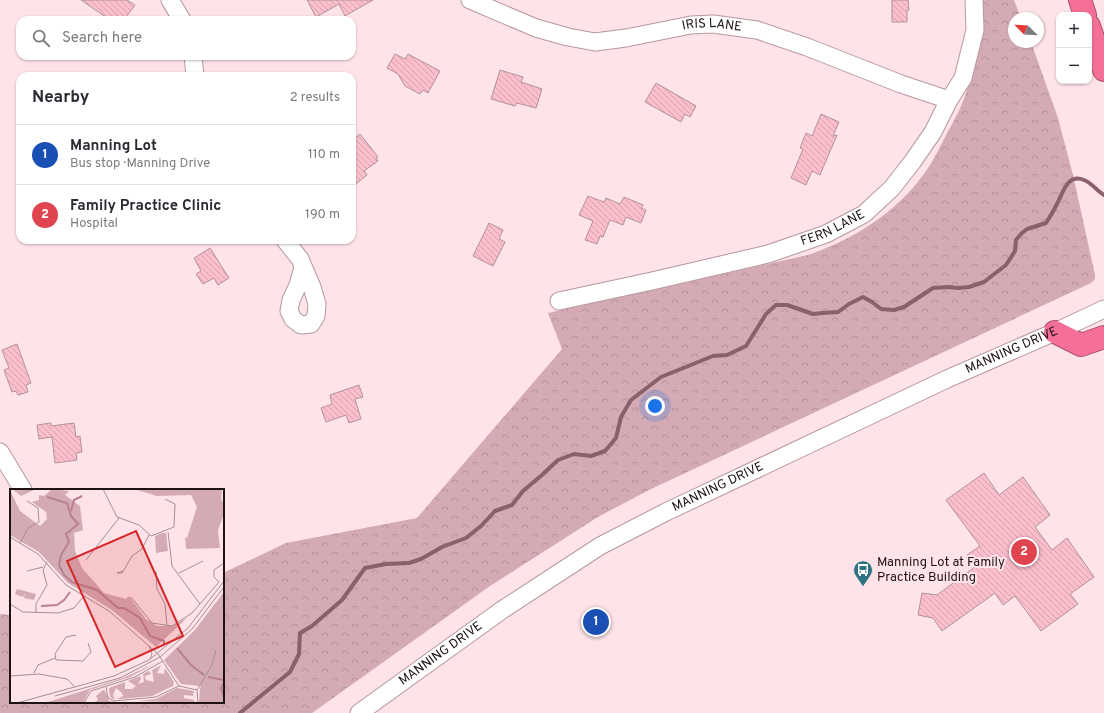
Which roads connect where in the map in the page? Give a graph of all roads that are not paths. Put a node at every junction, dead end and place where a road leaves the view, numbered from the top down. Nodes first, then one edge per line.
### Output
1 (170, 0) edge
2 (470, 0) edge
3 (974, 0) edge
4 (1080, 0) edge
5 (1084, 12) edge
6 (180, 16) edge
7 (1092, 35) edge
8 (193, 60) edge
9 (1104, 70) edge
10 (194, 72) edge
11 (949, 100) junction
12 (288, 244) edge
13 (303, 267) dead end
14 (558, 301) dead end
15 (1104, 309) edge
16 (1055, 332) junction
17 (1104, 337) edge
18 (0, 452) edge
19 (22, 489) edge
20 (369, 710) edge

1 - 6 street
2 - 11 street, IRIS LANE
3 - 11 street, FERN LANE
4 - 5 highway
7 - 9 highway
8 - 10 street
11 - 14 street, FERN LANE
12 - 13 street
15 - 16 street, MANNING DRIVE
16 - 17 highway
16 - 20 street, MANNING DRIVE
18 - 19 street

